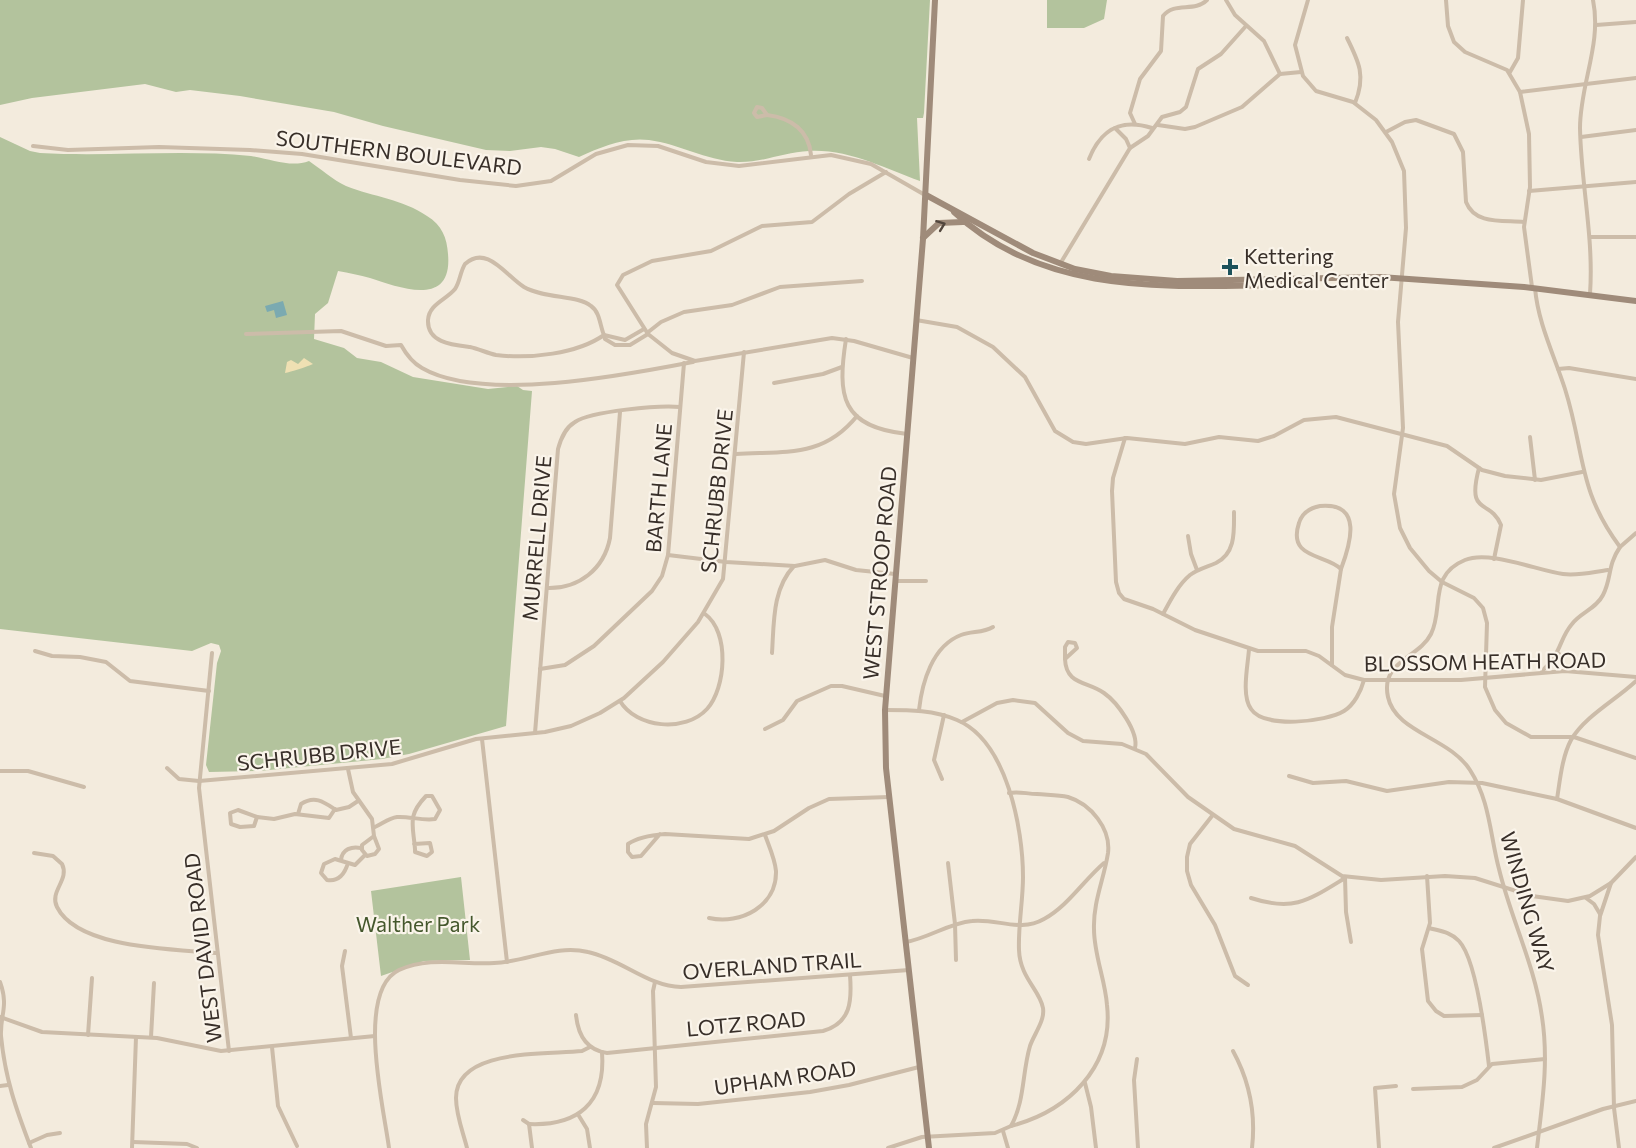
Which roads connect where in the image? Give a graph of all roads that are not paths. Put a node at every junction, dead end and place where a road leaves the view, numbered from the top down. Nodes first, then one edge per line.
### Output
1 (935, 0) edge
2 (1207, 0) edge
3 (1226, 0) edge
4 (1308, 0) edge
5 (1446, 0) edge
6 (1524, 0) edge
7 (1593, 0) edge
8 (1636, 22) edge
9 (1596, 25) junction
10 (1246, 26) junction
11 (1347, 38) dead end
12 (1301, 72) junction
13 (1510, 72) junction
14 (1280, 74) junction
15 (1636, 78) edge
16 (1584, 85) junction
17 (1520, 92) junction
18 (1355, 103) junction
19 (767, 115) dead end
20 (1135, 124) junction
21 (1158, 125) junction
22 (1116, 128) junction
23 (1152, 128) junction
24 (1636, 130) edge
25 (1386, 132) junction
26 (1581, 137) junction
27 (33, 146) dead end
28 (1130, 148) junction
29 (811, 155) junction
30 (1089, 159) dead end
31 (886, 172) junction
32 (1636, 182) edge
33 (1585, 187) junction
34 (1529, 191) junction
35 (926, 195) junction
36 (951, 209) junction
37 (964, 222) junction
38 (1524, 222) junction
39 (1590, 237) junction
40 (1636, 237) edge
41 (923, 239) junction
42 (1059, 267) junction
43 (1401, 278) junction
44 (862, 281) dead end
45 (1534, 288) junction
46 (1590, 294) junction
47 (1636, 301) edge
48 (916, 320) junction
49 (246, 334) dead end
50 (645, 334) junction
51 (604, 335) junction
52 (629, 339) junction
53 (846, 339) junction
54 (613, 341) junction
55 (629, 345) junction
56 (744, 352) junction
57 (914, 358) junction
58 (695, 361) junction
59 (684, 363) junction
60 (842, 367) junction
61 (1558, 369) junction
62 (1636, 379) edge
63 (774, 383) dead end
64 (680, 407) junction
65 (620, 412) junction
66 (857, 416) junction
67 (907, 434) junction
68 (1402, 435) junction
69 (1530, 437) dead end
70 (1125, 438) junction
71 (736, 454) junction
72 (1479, 468) junction
73 (1582, 472) junction
74 (1535, 480) junction
75 (1234, 512) dead end
76 (1636, 533) edge
77 (1188, 536) dead end
78 (1620, 547) junction
79 (668, 555) junction
80 (1494, 559) junction
81 (726, 562) junction
82 (795, 566) junction
83 (1341, 569) junction
84 (1197, 570) junction
85 (1608, 570) junction
86 (895, 577) junction
87 (926, 581) dead end
88 (1442, 582) junction
89 (547, 588) junction
90 (705, 614) junction
91 (1163, 614) junction
92 (993, 627) dead end
93 (1249, 649) junction
94 (35, 651) dead end
95 (213, 653) dead end
96 (772, 653) dead end
97 (1558, 653) junction
98 (1065, 659) dead end
99 (1332, 665) junction
100 (540, 669) junction
101 (1565, 671) junction
102 (1542, 672) junction
103 (1484, 678) junction
104 (1636, 679) edge
105 (1364, 680) junction
106 (1387, 682) junction
107 (209, 691) junction
108 (885, 696) junction
109 (620, 701) junction
110 (885, 710) junction
111 (919, 710) junction
112 (944, 715) junction
113 (962, 722) junction
114 (765, 729) dead end
115 (535, 733) junction
116 (1574, 736) junction
117 (482, 739) junction
118 (1135, 748) junction
119 (1636, 758) edge
120 (167, 768) dead end
121 (348, 769) junction
122 (0, 771) edge
123 (1289, 776) dead end
124 (942, 779) dead end
125 (199, 782) junction
126 (1478, 782) junction
127 (84, 787) dead end
128 (1010, 793) junction
129 (890, 798) junction
130 (1557, 799) junction
131 (358, 801) junction
132 (335, 809) junction
133 (298, 814) junction
134 (1212, 816) junction
135 (257, 817) junction
136 (412, 819) junction
137 (375, 826) junction
138 (1636, 828) edge
139 (662, 834) junction
140 (765, 835) junction
141 (374, 836) junction
142 (414, 844) junction
143 (361, 848) junction
144 (34, 853) dead end
145 (365, 855) junction
146 (1636, 857) edge
147 (341, 860) junction
148 (1105, 862) junction
149 (348, 863) junction
150 (948, 863) dead end
151 (1427, 876) junction
152 (1345, 877) junction
153 (1611, 883) junction
154 (1503, 887) junction
155 (1251, 898) dead end
156 (1585, 898) junction
157 (1600, 916) junction
158 (709, 918) dead end
159 (956, 924) junction
160 (1020, 926) junction
161 (1429, 928) junction
162 (906, 942) junction
163 (1351, 942) dead end
164 (345, 951) dead end
165 (216, 953) junction
166 (956, 960) dead end
167 (507, 962) junction
168 (909, 970) junction
169 (850, 975) junction
170 (92, 978) dead end
171 (0, 982) edge
172 (655, 982) junction
173 (154, 983) dead end
174 (1248, 985) dead end
175 (576, 1015) dead end
176 (1482, 1015) junction
177 (1, 1017) edge
178 (88, 1035) junction
179 (375, 1036) junction
180 (136, 1037) junction
181 (151, 1037) junction
182 (351, 1038) junction
183 (272, 1046) junction
184 (590, 1047) junction
185 (655, 1048) junction
186 (229, 1051) junction
187 (1233, 1051) dead end
188 (602, 1052) junction
189 (1137, 1059) dead end
190 (1545, 1059) junction
191 (920, 1066) junction
192 (1489, 1066) junction
193 (1085, 1083) junction
194 (8, 1084) junction
195 (0, 1086) edge
196 (1396, 1086) dead end
197 (1413, 1089) dead end
198 (1636, 1101) edge
199 (653, 1103) junction
200 (1614, 1106) junction
201 (579, 1116) junction
202 (523, 1120) dead end
203 (529, 1124) junction
204 (1011, 1126) junction
205 (1003, 1131) junction
206 (60, 1133) dead end
207 (1539, 1134) junction
208 (928, 1136) junction
209 (133, 1142) junction
210 (30, 1145) edge
211 (297, 1146) dead end
212 (132, 1148) edge
213 (197, 1148) edge
214 (389, 1148) edge
215 (467, 1148) edge
216 (532, 1148) edge
217 (590, 1148) edge
218 (647, 1148) edge
219 (888, 1148) edge
220 (930, 1148) edge
221 (1008, 1148) edge
222 (1096, 1148) edge
223 (1138, 1148) edge
224 (1252, 1148) edge
225 (1379, 1148) edge
226 (1494, 1148) edge
227 (1537, 1148) edge
228 (1619, 1148) edge

1 - 35 main road, WEST STROOP ROAD
2 - 20 street
3 - 10 street
4 - 12 street
5 - 13 street
6 - 13 street
7 - 9 street
8 - 9 street
9 - 16 street
10 - 14 street
10 - 21 street
11 - 18 street
12 - 14 street
12 - 18 street
13 - 17 street
14 - 21 street
15 - 16 street
16 - 17 street
16 - 26 street
17 - 34 street
18 - 25 street
19 - 29 street
20 - 22 street
20 - 23 street
21 - 23 street
22 - 28 street
22 - 30 street
23 - 28 street
24 - 26 street
25 - 38 street
25 - 43 street
26 - 33 street
27 - 29 street, SOUTHERN BOULEVARD
28 - 42 street
29 - 31 street, SOUTHERN BOULEVARD
31 - 35 street, SOUTHERN BOULEVARD
31 - 50 street
32 - 33 street
33 - 34 street
33 - 39 street
34 - 38 street
35 - 36 main road, SOUTHERN BOULEVARD
35 - 41 main road, WEST STROOP ROAD
36 - 37 main road, SOUTHERN BOULEVARD
36 - 42 main road, SOUTHERN BOULEVARD
41 -> 37 main road
37 - 42 main road, SOUTHERN BOULEVARD
38 - 45 street
39 - 40 street
39 - 46 street
41 - 48 main road, WEST STROOP ROAD
42 - 43 main road, SOUTHERN BOULEVARD
43 - 45 main road, SOUTHERN BOULEVARD
43 - 68 street
44 - 50 street
45 - 46 main road, SOUTHERN BOULEVARD
45 - 61 street
46 - 47 main road, SOUTHERN BOULEVARD
48 - 57 main road, WEST STROOP ROAD
48 - 70 street
49 - 59 street
50 - 52 street
50 - 55 street
50 - 58 street
51 - 51 street
51 - 54 street
52 - 54 street
52 - 55 street
53 - 56 street
53 - 57 street
53 - 60 street
54 - 55 street
56 - 58 street
56 - 71 street, SCHRUBB DRIVE
57 - 67 main road, WEST STROOP ROAD
58 - 59 street
59 - 64 street, BARTH LANE
60 - 63 street
60 - 66 street
61 - 62 street
61 - 73 street
64 - 65 street, MURRELL DRIVE
64 - 79 street, BARTH LANE
65 - 89 street
65 - 89 street, MURRELL DRIVE
66 - 67 street
66 - 71 street
67 - 86 main road, WEST STROOP ROAD
68 - 70 street
68 - 72 street
68 - 88 street
69 - 74 street
70 - 91 street, BLOSSOM HEATH ROAD
71 - 81 street, SCHRUBB DRIVE
72 - 74 street
72 - 80 street
73 - 74 street
73 - 78 street
75 - 84 street
76 - 78 street
77 - 84 street
78 - 85 street
79 - 81 street
79 - 100 street, BARTH LANE
80 - 85 street
80 - 88 street
81 - 82 street
81 - 90 street, SCHRUBB DRIVE
82 - 86 street
82 - 96 street
83 - 83 street
83 - 99 street
84 - 91 street
85 - 97 street
86 - 87 street
86 - 108 main road, WEST STROOP ROAD
88 - 103 street
88 - 106 street
89 - 100 street, MURRELL DRIVE
90 - 109 street, SCHRUBB DRIVE
90 - 109 street
91 - 93 street, BLOSSOM HEATH ROAD
92 - 111 street
93 - 99 street, BLOSSOM HEATH ROAD
93 - 105 street
94 - 107 street
95 - 107 street, WEST DAVID ROAD
97 - 101 street
97 - 102 street
98 - 118 street
99 - 105 street, BLOSSOM HEATH ROAD
100 - 115 street, MURRELL DRIVE
101 - 102 street, BLOSSOM HEATH ROAD
101 - 104 street, BLOSSOM HEATH ROAD
102 - 103 street, BLOSSOM HEATH ROAD
103 - 106 street, BLOSSOM HEATH ROAD
103 - 116 street
104 - 116 street
105 - 106 street, BLOSSOM HEATH ROAD
106 - 126 street, WINDING WAY
107 - 125 street, WEST DAVID ROAD
108 - 110 main road, WEST STROOP ROAD
108 - 114 street
109 - 115 street, SCHRUBB DRIVE
110 - 111 street
110 - 129 main road, WEST STROOP ROAD
111 - 112 street
112 - 113 street
112 - 124 street
113 - 118 street
113 - 128 street
115 - 117 street, SCHRUBB DRIVE
116 - 119 street
116 - 130 street
117 - 121 street, SCHRUBB DRIVE
117 - 167 street
118 - 134 street
120 - 125 street, SCHRUBB DRIVE
121 - 125 street, SCHRUBB DRIVE
121 - 131 street
122 - 127 street
123 - 126 street
125 - 165 street, WEST DAVID ROAD
126 - 130 street
126 - 154 street, WINDING WAY
128 - 148 street
128 - 160 street
129 - 140 street
129 - 162 main road, WEST STROOP ROAD
130 - 138 street
131 - 132 street
131 - 137 street
132 - 133 street
132 - 133 street
133 - 135 street
134 - 152 street
134 - 174 street
135 - 135 street
136 - 136 street
136 - 137 street
136 - 142 street
137 - 141 street
139 - 139 street
139 - 140 street
140 - 158 street
141 - 143 street
141 - 145 street
142 - 142 street
143 - 145 street
143 - 147 street
144 - 165 street
145 - 149 street
146 - 153 street
147 - 149 street
147 - 149 street
148 - 160 street
148 - 193 street
150 - 159 street
151 - 152 street
151 - 154 street
151 - 161 street
152 - 155 street
152 - 163 street
153 - 156 street
153 - 157 street
154 - 156 street
154 - 190 street, WINDING WAY
156 - 157 street
157 - 200 street
159 - 160 street
159 - 162 street
159 - 166 street
160 - 204 street
161 - 176 street
161 - 176 street
162 - 168 main road, WEST STROOP ROAD
164 - 182 street
165 - 186 street, WEST DAVID ROAD
167 - 172 street, OVERLAND TRAIL
167 - 179 street, OVERLAND TRAIL
168 - 169 street, OVERLAND TRAIL
168 - 191 main road, WEST STROOP ROAD
169 - 172 street, OVERLAND TRAIL
169 - 185 street, LOTZ ROAD
170 - 178 street
171 - 177 street
172 - 185 street
173 - 181 street
175 - 184 street
176 - 192 street
177 - 178 street
177 - 194 street
178 - 180 street
179 - 182 street, WEST DAVID ROAD
179 - 214 street
180 - 181 street
180 - 209 street
181 - 186 street
182 - 183 street, WEST DAVID ROAD
183 - 186 street, WEST DAVID ROAD
183 - 211 street
184 - 188 street
184 - 215 street
185 - 188 street, LOTZ ROAD
185 - 199 street
187 - 224 street
188 - 201 street
189 - 223 street
190 - 192 street
190 - 207 street, WINDING WAY
191 - 199 street, UPHAM ROAD
191 - 208 main road, WEST STROOP ROAD
192 - 197 street
193 - 204 street
193 - 222 street
194 - 195 street
194 - 210 street
196 - 225 street
198 - 200 street
199 - 218 street
200 - 207 street
200 - 228 street
201 - 203 street
201 - 217 street
202 - 203 street
203 - 216 street
204 - 205 street
205 - 208 street
205 - 221 street
206 - 210 street
207 - 226 street
207 - 227 street, WINDING WAY
208 - 219 street
208 - 220 main road, WEST STROOP ROAD
209 - 212 street
209 - 213 street

